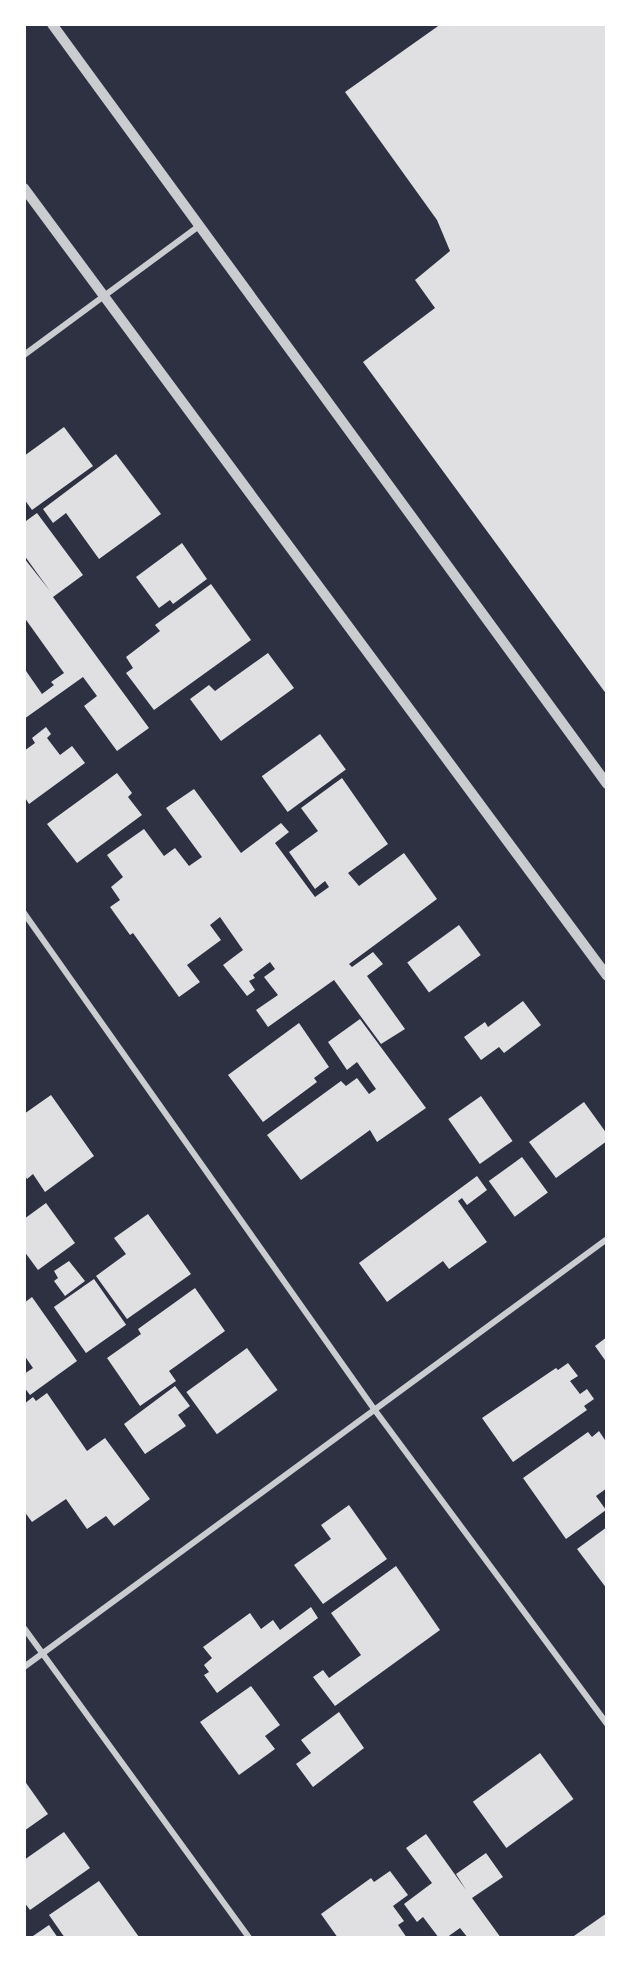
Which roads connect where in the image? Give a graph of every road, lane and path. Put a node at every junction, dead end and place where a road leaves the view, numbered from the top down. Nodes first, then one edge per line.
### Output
1 (52, 24) edge
2 (24, 188) edge
3 (199, 226) junction
4 (104, 296) junction
5 (24, 355) edge
6 (607, 784) edge
7 (24, 913) edge
8 (607, 976) edge
9 (607, 1239) edge
10 (374, 1409) junction
11 (24, 1628) edge
12 (42, 1654) junction
13 (24, 1667) edge
14 (607, 1724) edge
15 (249, 1938) edge

1 - 3 street
2 - 4 street
3 - 4 street
3 - 6 street
4 - 5 street
4 - 8 street
7 - 10 street
9 - 10 street
10 - 12 street
10 - 14 street
11 - 12 street
12 - 13 street
12 - 15 street

